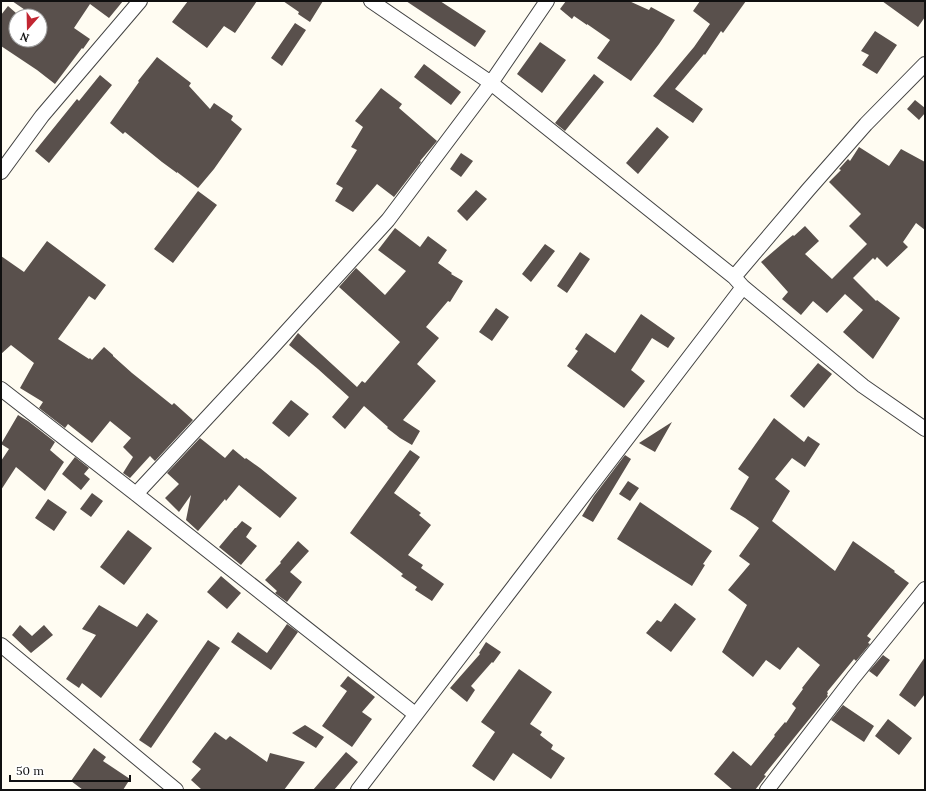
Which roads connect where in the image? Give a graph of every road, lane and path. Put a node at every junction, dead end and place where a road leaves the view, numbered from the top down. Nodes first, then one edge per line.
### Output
1 (140, 1) edge
2 (371, 1) edge
3 (547, 1) edge
4 (925, 64) edge
5 (491, 84) junction
6 (1, 172) edge
7 (738, 282) junction
8 (1, 389) edge
9 (925, 429) edge
10 (136, 494) junction
11 (925, 589) edge
12 (1, 645) edge
13 (415, 714) junction
14 (176, 790) edge
15 (358, 790) edge
16 (767, 790) edge

1 - 6 street
2 - 5 street
3 - 5 street
4 - 7 street
5 - 7 street
5 - 10 street
7 - 9 street
7 - 13 street
8 - 10 street
10 - 13 street
11 - 16 street
12 - 14 street
13 - 15 street

